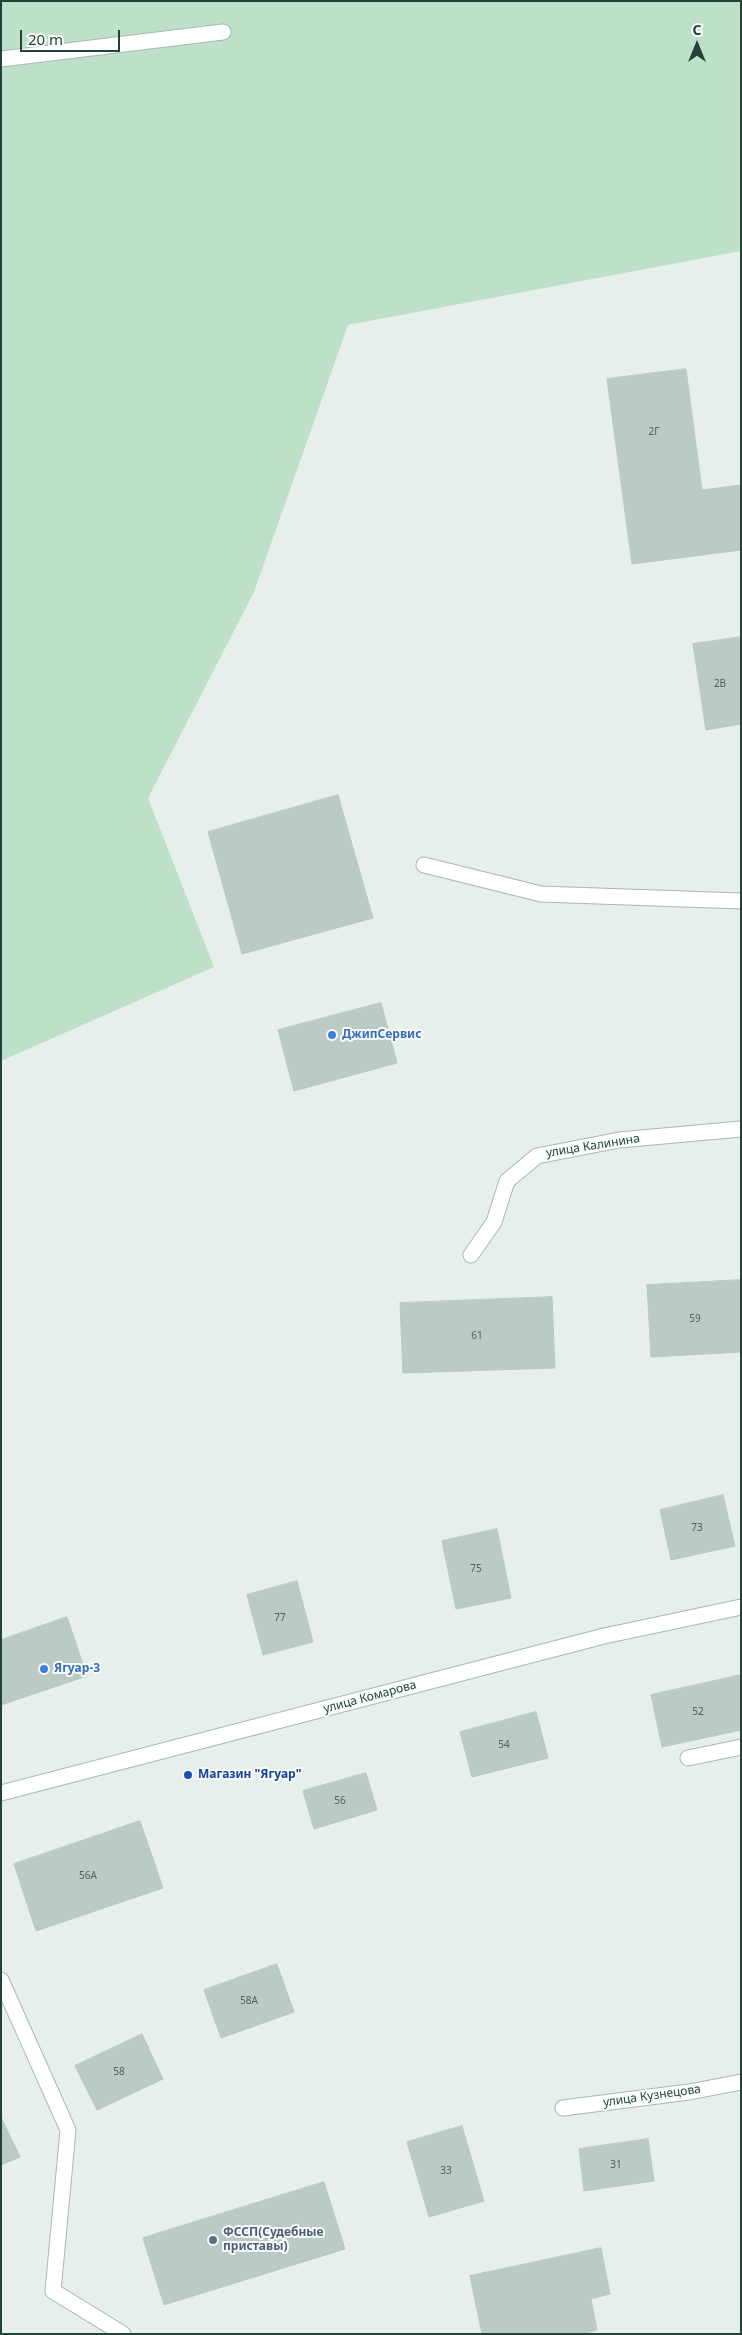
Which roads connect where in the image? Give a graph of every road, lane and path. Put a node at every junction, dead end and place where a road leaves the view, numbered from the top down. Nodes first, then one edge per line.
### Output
1 (223, 32) dead end
2 (1, 59) edge
3 (424, 865) dead end
4 (741, 901) edge
5 (741, 1128) edge
6 (471, 1255) dead end
7 (741, 1607) edge
8 (741, 1747) edge
9 (688, 1758) dead end
10 (1, 1793) edge
11 (1, 1980) edge
12 (741, 2082) edge
13 (563, 2108) dead end
14 (123, 2334) edge

1 - 2 street
3 - 4 street
5 - 6 street, улица Калинина
7 - 10 street, улица Комарова
8 - 9 street
11 - 14 street
12 - 13 street, улица Кузнецова

